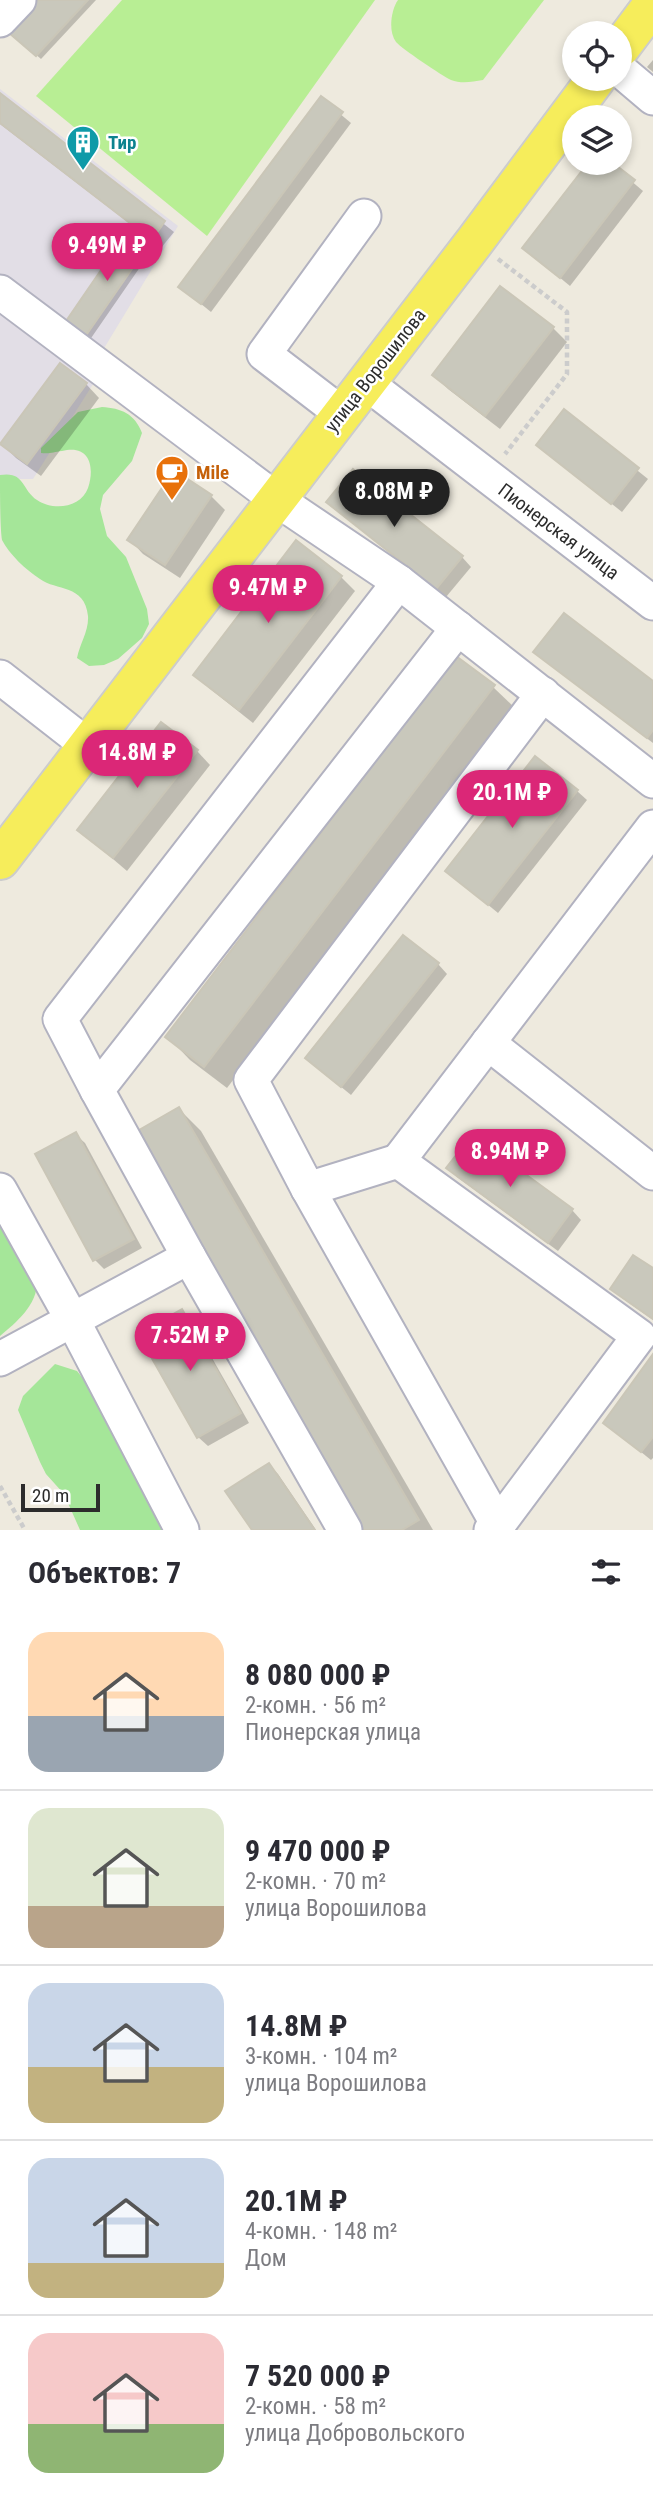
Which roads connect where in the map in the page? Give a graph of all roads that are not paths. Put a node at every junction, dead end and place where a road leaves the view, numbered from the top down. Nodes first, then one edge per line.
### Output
1 (19, 0) edge
2 (653, 4) edge
3 (0, 20) edge
4 (632, 32) edge
5 (632, 80) edge
6 (587, 91) edge
7 (653, 98) edge
8 (364, 216) dead end
9 (0, 292) edge
10 (365, 382) junction
11 (341, 413) junction
12 (276, 499) junction
13 (399, 582) junction
14 (653, 603) edge
15 (458, 628) junction
16 (0, 677) edge
17 (543, 694) junction
18 (88, 745) junction
19 (653, 781) edge
20 (653, 827) edge
21 (5, 843) edge
22 (488, 1043) junction
23 (97, 1090) junction
24 (398, 1161) junction
25 (653, 1173) edge
26 (308, 1189) junction
27 (0, 1190) edge
28 (189, 1257) junction
29 (72, 1319) junction
30 (0, 1359) edge
31 (494, 1528) edge
32 (182, 1530) edge
33 (345, 1530) edge

1 - 3 street
2 - 4 main road
5 - 7 street
6 - 10 main road, улица Ворошилова
8 - 11 street
9 - 12 street
10 - 11 main road, улица Ворошилова
10 - 14 street, Пионерская улица
11 - 12 main road, улица Ворошилова
12 - 13 street
12 - 18 main road, улица Ворошилова
13 - 15 street
13 - 23 street
15 - 17 street
15 - 23 street
16 - 18 street
17 - 19 street
17 - 26 street
18 - 21 main road, улица Ворошилова
20 - 22 street
22 - 24 street
22 - 25 street
23 - 28 street
24 - 26 street
24 - 31 street
26 - 31 street
27 - 29 street
28 - 29 street
28 - 33 street
29 - 30 street
29 - 32 street

